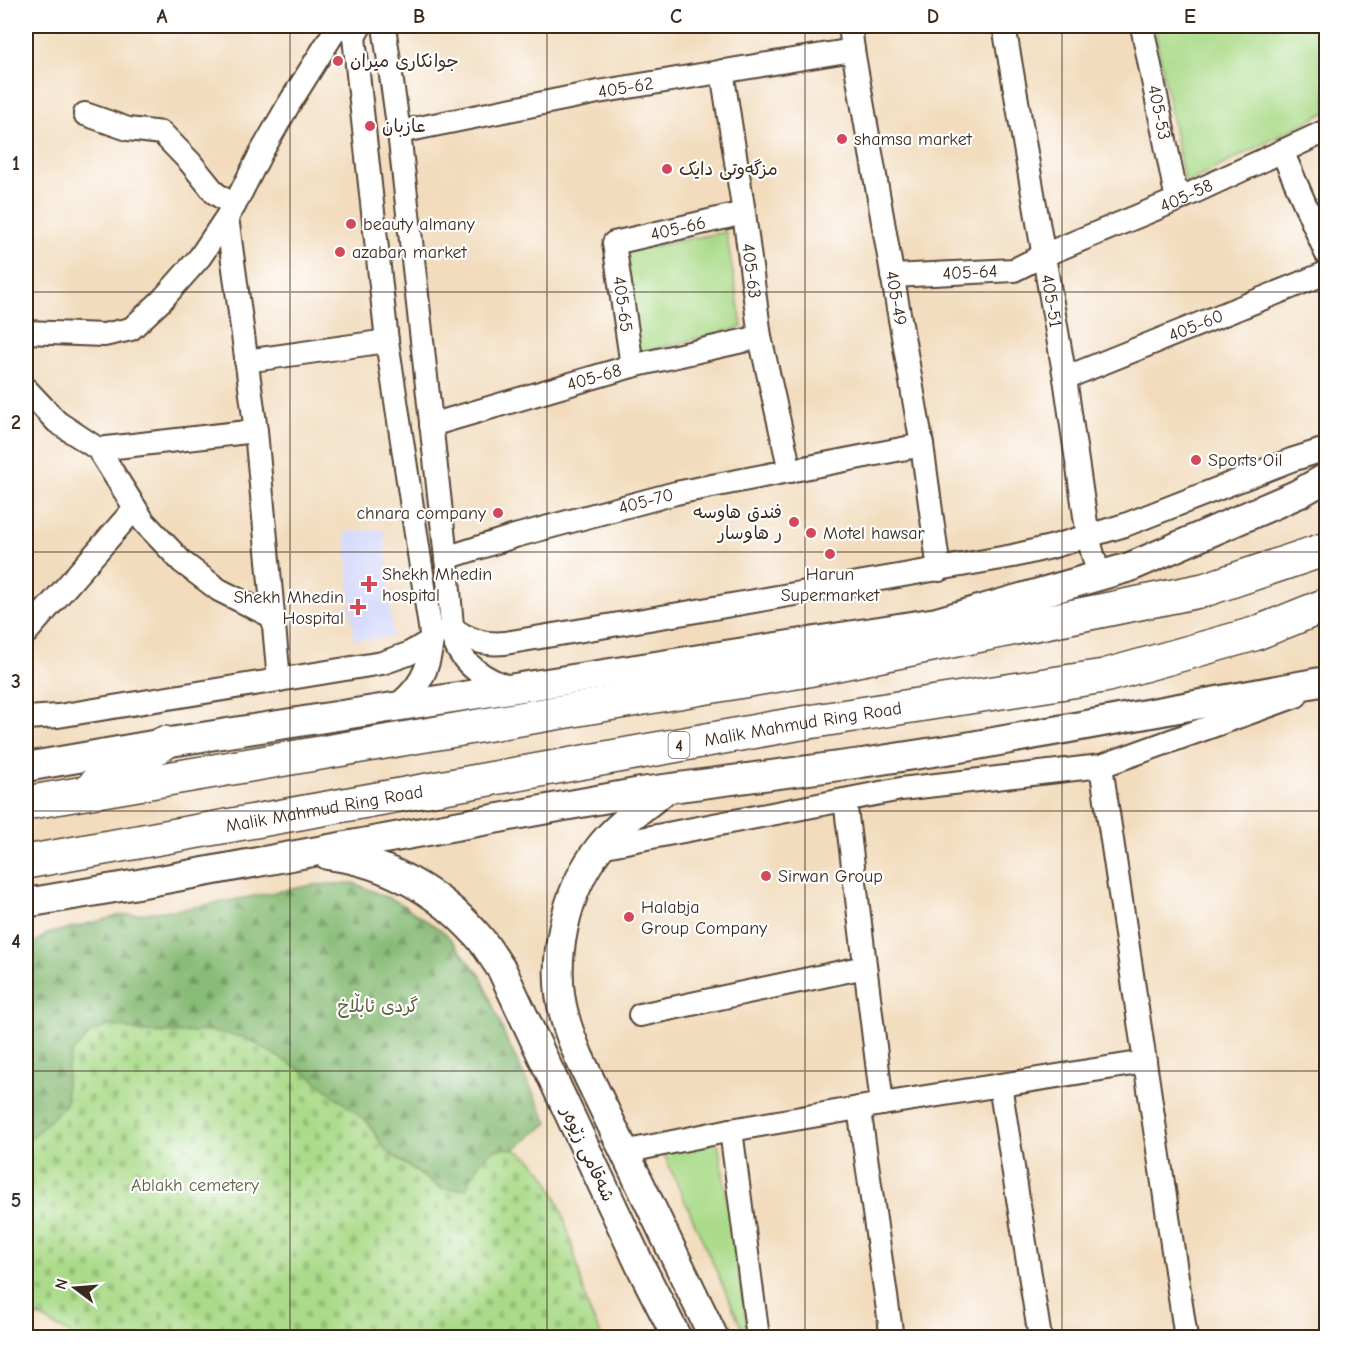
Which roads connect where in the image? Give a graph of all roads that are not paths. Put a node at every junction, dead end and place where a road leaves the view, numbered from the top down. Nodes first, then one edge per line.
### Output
1 (360, 26) edge
2 (384, 26) edge
3 (850, 26) edge
4 (1004, 26) edge
5 (1142, 26) edge
6 (331, 28) edge
7 (853, 50) junction
8 (722, 71) junction
9 (85, 114) dead end
10 (1326, 131) edge
11 (399, 132) junction
12 (1282, 151) junction
13 (1177, 200) junction
14 (231, 212) junction
15 (744, 213) junction
16 (614, 243) joint
17 (1326, 254) edge
18 (1044, 255) junction
19 (1326, 273) edge
20 (892, 276) junction
21 (26, 332) edge
22 (760, 337) junction
23 (387, 341) junction
24 (246, 361) junction
25 (632, 366) junction
26 (1065, 378) junction
27 (26, 389) edge
28 (431, 425) junction
29 (256, 430) junction
30 (922, 445) junction
31 (98, 449) junction
32 (1326, 449) edge
33 (790, 471) junction
34 (1326, 478) edge
35 (135, 508) junction
36 (1088, 537) junction
37 (1326, 549) edge
38 (446, 558) junction
39 (939, 570) junction
40 (1099, 576) junction
41 (1326, 605) edge
42 (273, 616) junction
43 (937, 622) junction
44 (451, 627) junction
45 (26, 633) edge
46 (991, 634) junction
47 (432, 640) junction
48 (279, 680) junction
49 (1326, 683) edge
50 (514, 689) junction
51 (395, 707) junction
52 (26, 718) edge
53 (165, 743) junction
54 (985, 744) junction
55 (26, 750) edge
56 (68, 760) junction
57 (1101, 766) junction
58 (26, 767) edge
59 (990, 779) junction
60 (666, 789) junction
61 (78, 794) junction
62 (845, 800) junction
63 (26, 803) edge
64 (600, 847) junction
65 (308, 853) junction
66 (26, 862) edge
67 (65, 896) junction
68 (26, 903) edge
69 (26, 918) edge
70 (865, 967) junction
71 (640, 1015) dead end
72 (1145, 1062) junction
73 (1000, 1085) junction
74 (882, 1104) junction
75 (859, 1108) junction
76 (730, 1130) junction
77 (624, 1152) junction
78 (640, 1265) junction
79 (683, 1273) junction
80 (677, 1338) edge
81 (714, 1338) edge
82 (758, 1338) edge
83 (892, 1338) edge
84 (1040, 1338) edge
85 (1186, 1338) edge

1 - 23 street
2 - 11 street
3 - 7 street, 405-49
4 - 18 street, 405-51
5 - 13 street, 405-53
6 - 14 street
7 - 8 street, 405-62
7 - 20 street, 405-49
8 - 11 street, 405-62
8 - 15 street, 405-63
9 - 14 street
10 - 12 street, 405-58
11 - 28 street
12 - 13 street, 405-58
12 - 17 street
13 - 18 street, 405-58
14 - 21 street
14 - 24 street
15 - 16 street, 405-66
15 - 22 street, 405-63
16 - 25 street, 405-65
18 - 20 street, 405-64
18 - 26 street, 405-51
19 - 26 street, 405-60
20 - 30 street, 405-49
22 - 25 street, 405-68
22 - 33 street, 405-63
23 - 24 street
23 - 47 street
24 - 29 street
25 - 28 street, 405-68
26 - 36 street, 405-51
27 - 31 street
28 - 38 street
29 - 31 street
29 - 42 street
30 - 33 street, 405-70
30 - 39 street, 405-49
31 - 35 street
32 - 36 street
33 - 38 street, 405-70
34 - 40 main road
35 - 42 street
35 - 45 street
36 - 39 street
36 - 40 street, 405-51
37 - 46 highway
38 - 44 street
39 - 44 street
40 - 43 main road
41 - 66 highway, Malik Mahmud Ring Road / 4
42 - 48 street
43 - 46 highway
43 - 50 main road
44 - 50 street
46 - 61 highway
47 - 48 street
47 - 51 street
48 - 52 street
49 - 54 main road
49 - 57 street
50 - 51 main road
51 - 53 main road
53 - 56 main road
53 - 61 highway
54 - 59 street
54 - 60 main road
55 - 56 main road
56 - 58 main road
57 - 59 street
57 - 72 street
59 - 62 street
60 - 64 main road, شەقامی زێوەر
60 - 65 main road
61 - 63 highway
62 - 64 street
62 - 70 street
64 - 77 main road, شەقامی زێوەر
65 - 67 main road
65 - 78 main road, شەقامی زێوەر
67 - 68 main road
67 - 69 main road
70 - 71 street
70 - 74 street
72 - 73 street
72 - 85 street
73 - 74 street
73 - 84 street
74 - 75 street
75 - 76 street
75 - 83 street
76 - 77 street
76 - 82 street
77 - 79 main road, شەقامی زێوەر
78 - 79 main road
78 - 80 main road, شەقامی زێوەر
79 - 81 main road, شەقامی زێوەر

